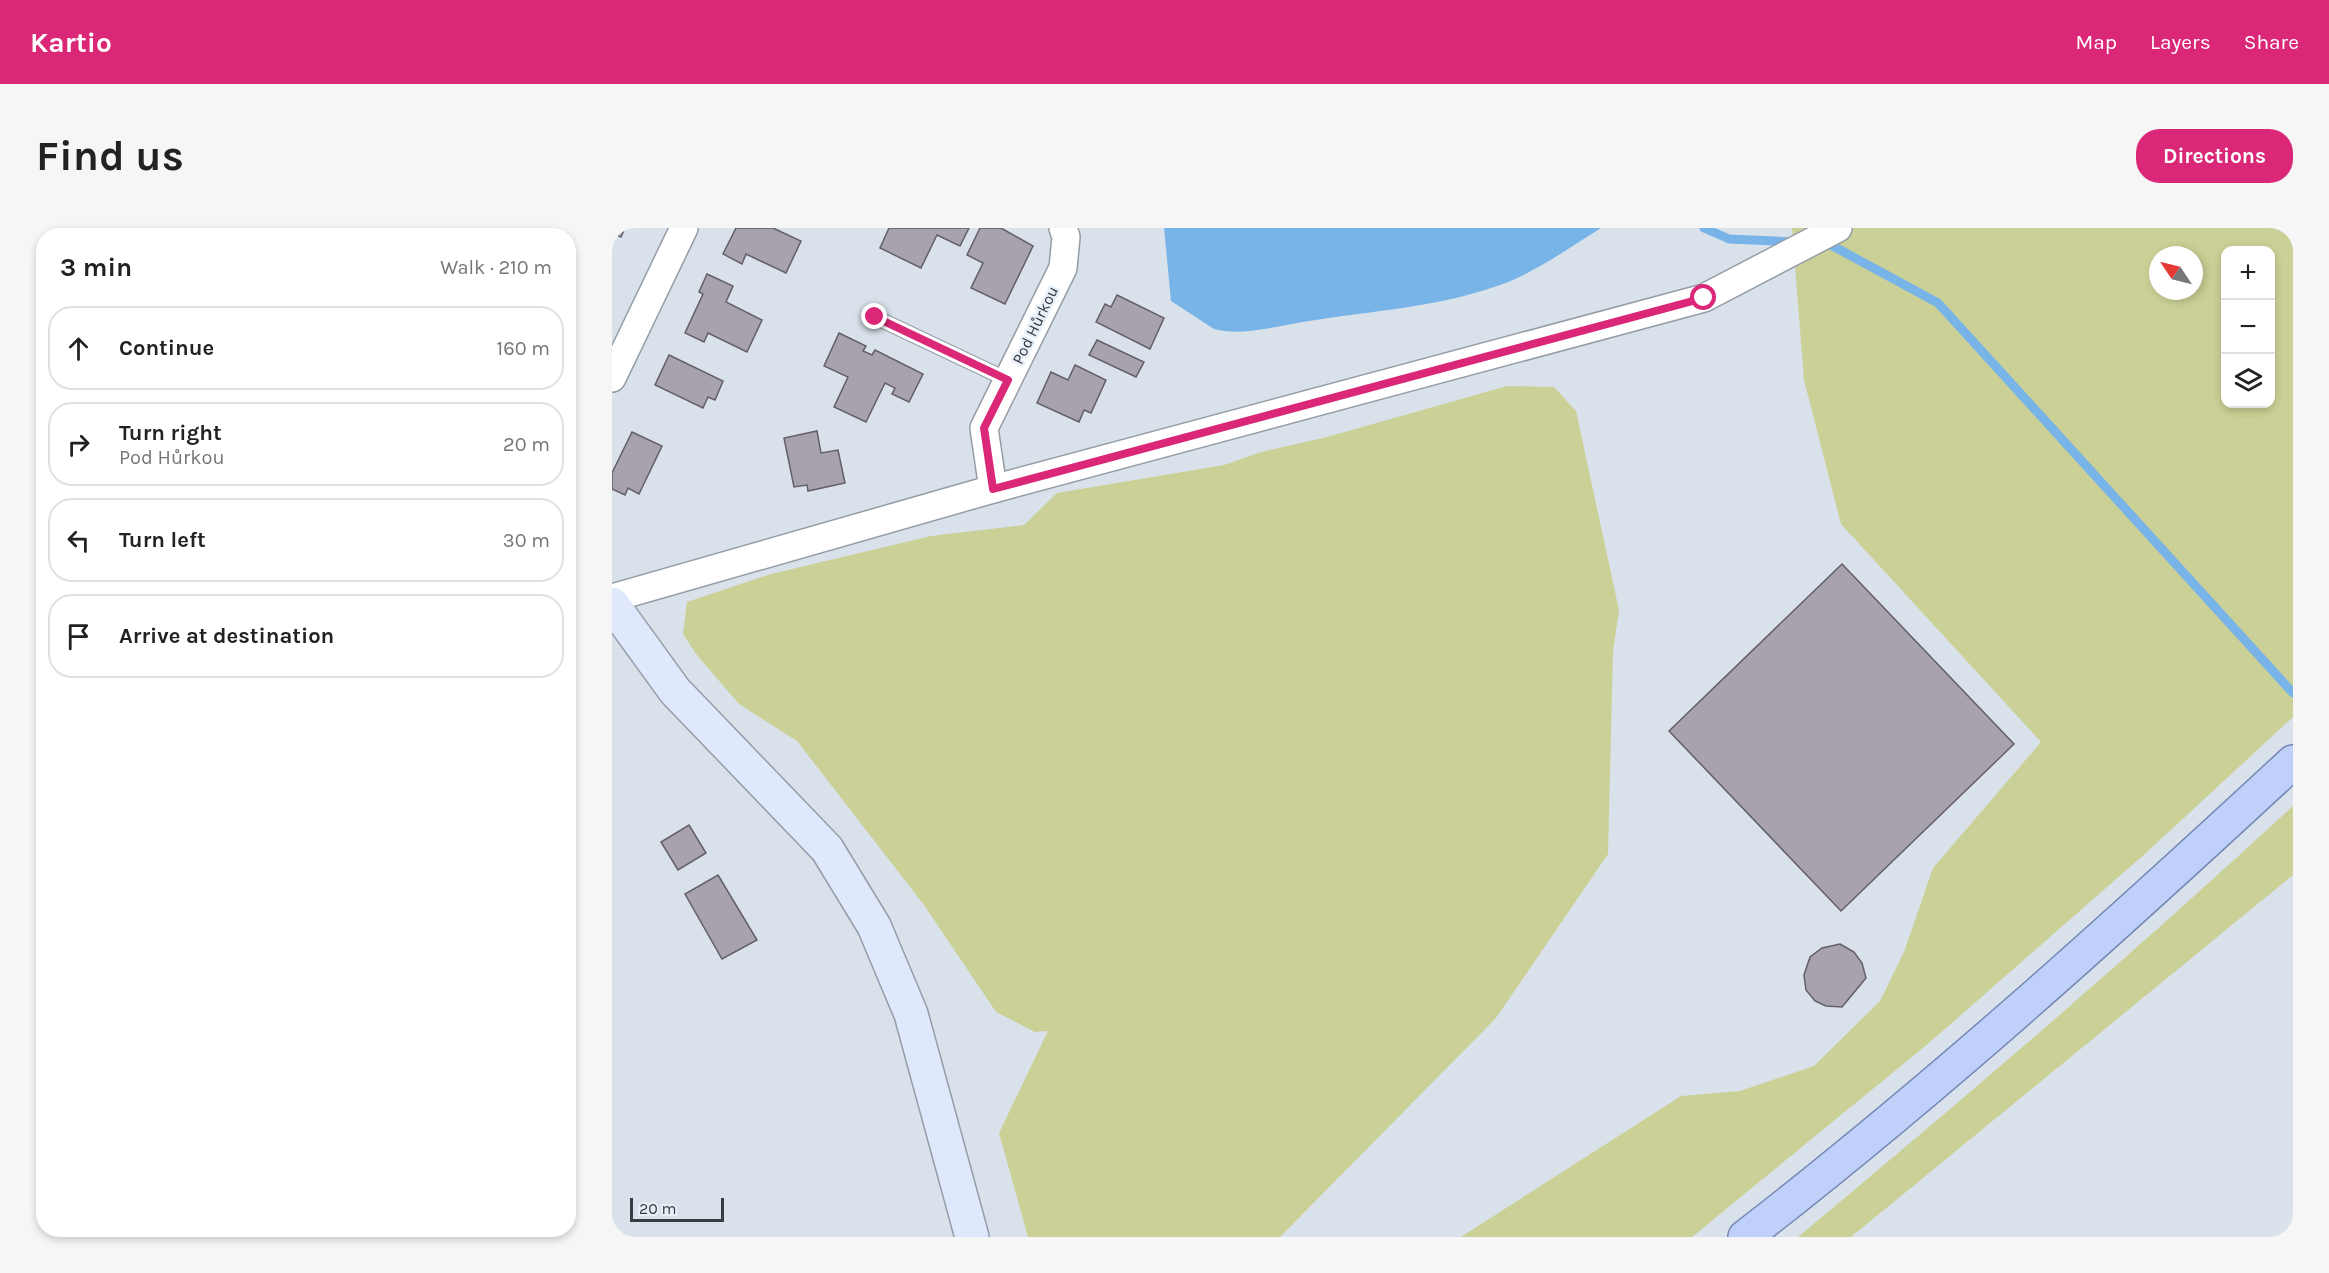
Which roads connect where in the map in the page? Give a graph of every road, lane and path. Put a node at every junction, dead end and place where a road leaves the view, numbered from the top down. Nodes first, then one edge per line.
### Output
1 (684, 228) edge
2 (1063, 228) edge
3 (1838, 228) edge
4 (875, 317) dead end
5 (612, 378) edge
6 (1008, 380) junction
7 (993, 489) junction
8 (612, 598) edge
9 (612, 604) edge
10 (2293, 762) edge
11 (972, 1237) edge
12 (1745, 1237) edge

1 - 5 street
2 - 6 street, Pod Hůrkou
3 - 7 street
4 - 6 lane
6 - 7 street, Pod Hůrkou
7 - 8 street
9 - 11 street
10 - 12 main road

